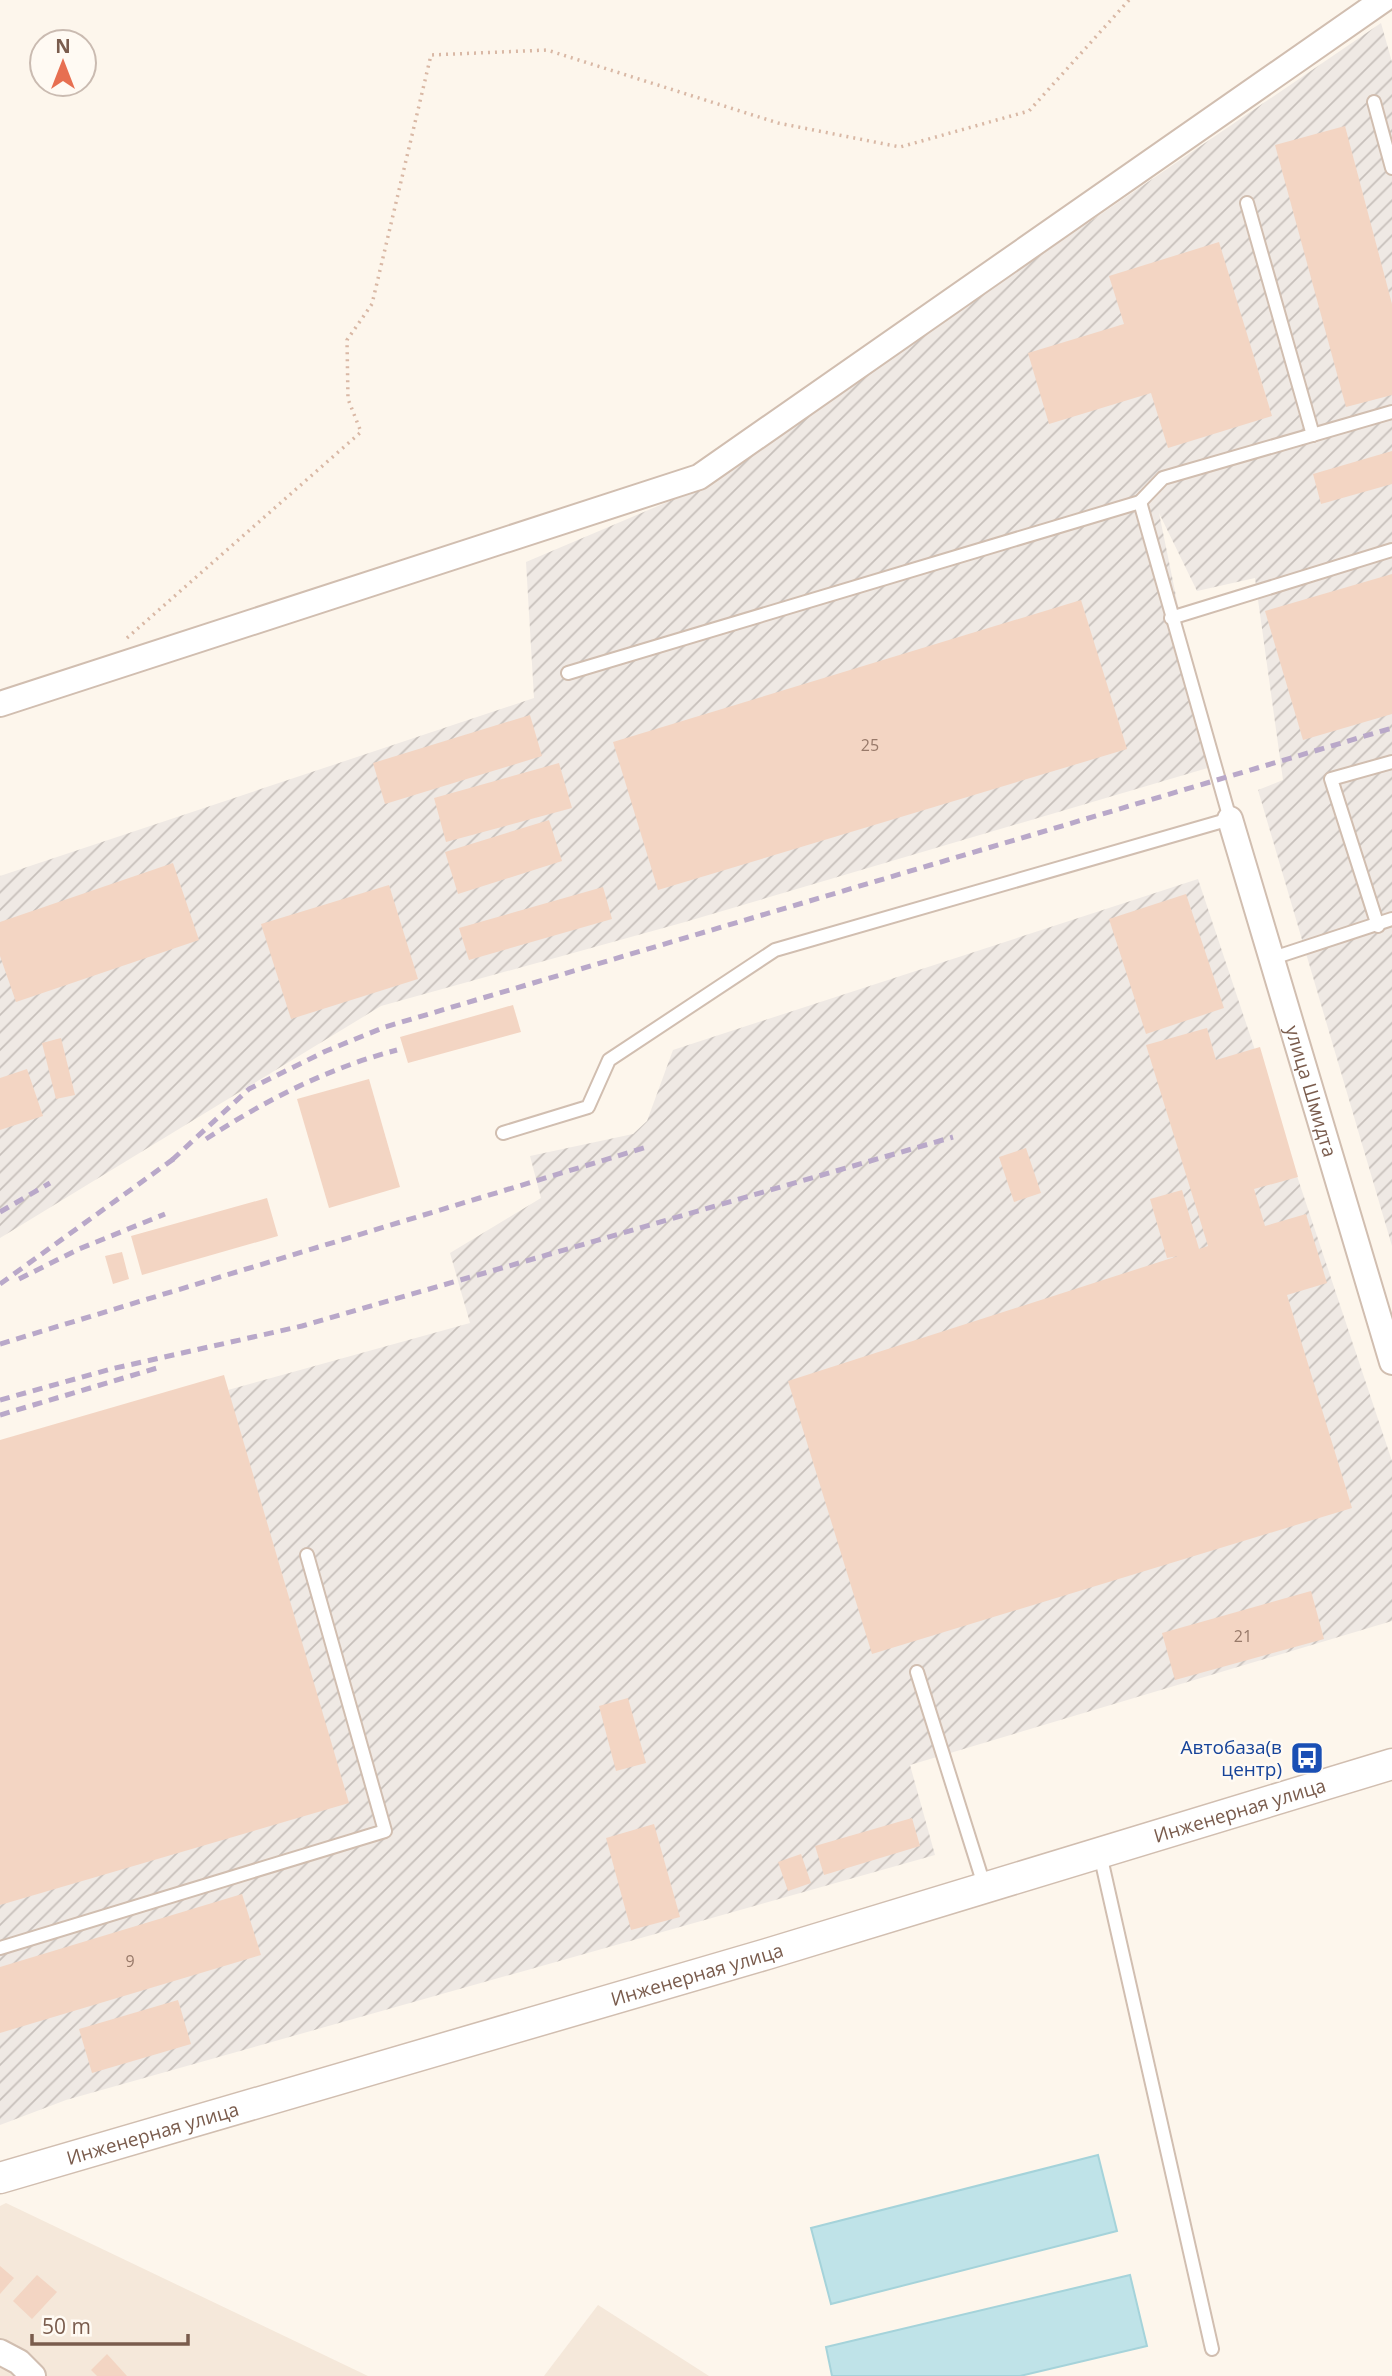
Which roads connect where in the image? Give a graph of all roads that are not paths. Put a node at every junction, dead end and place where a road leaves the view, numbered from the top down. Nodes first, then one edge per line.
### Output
1 (1383, 0) edge
2 (1374, 102) dead end
3 (1392, 168) edge
4 (1247, 203) dead end
5 (1392, 412) edge
6 (1313, 435) junction
7 (1140, 502) junction
8 (1392, 550) edge
9 (1171, 618) junction
10 (568, 673) dead end
11 (0, 704) edge
12 (1392, 762) edge
13 (1230, 819) junction
14 (1392, 919) edge
15 (1378, 926) junction
16 (1273, 958) junction
17 (503, 1133) dead end
18 (1392, 1362) edge
19 (307, 1555) dead end
20 (917, 1672) dead end
21 (1392, 1764) edge
22 (1100, 1854) junction
23 (985, 1888) junction
24 (0, 1948) edge
25 (0, 2178) edge
26 (1212, 2349) dead end
27 (0, 2352) edge
28 (33, 2376) edge

1 - 11 street
2 - 3 lane
4 - 6 lane
5 - 6 lane
6 - 7 lane
7 - 9 lane
7 - 10 lane
8 - 9 lane
9 - 13 lane
12 - 15 lane
13 - 16 street, улица Шмидта
13 - 17 lane
14 - 15 lane
15 - 16 lane
16 - 18 street, улица Шмидта
19 - 24 lane
20 - 23 lane
21 - 22 street, Инженерная улица
22 - 23 street, Инженерная улица
22 - 26 lane
23 - 25 street, Инженерная улица
27 - 28 street

